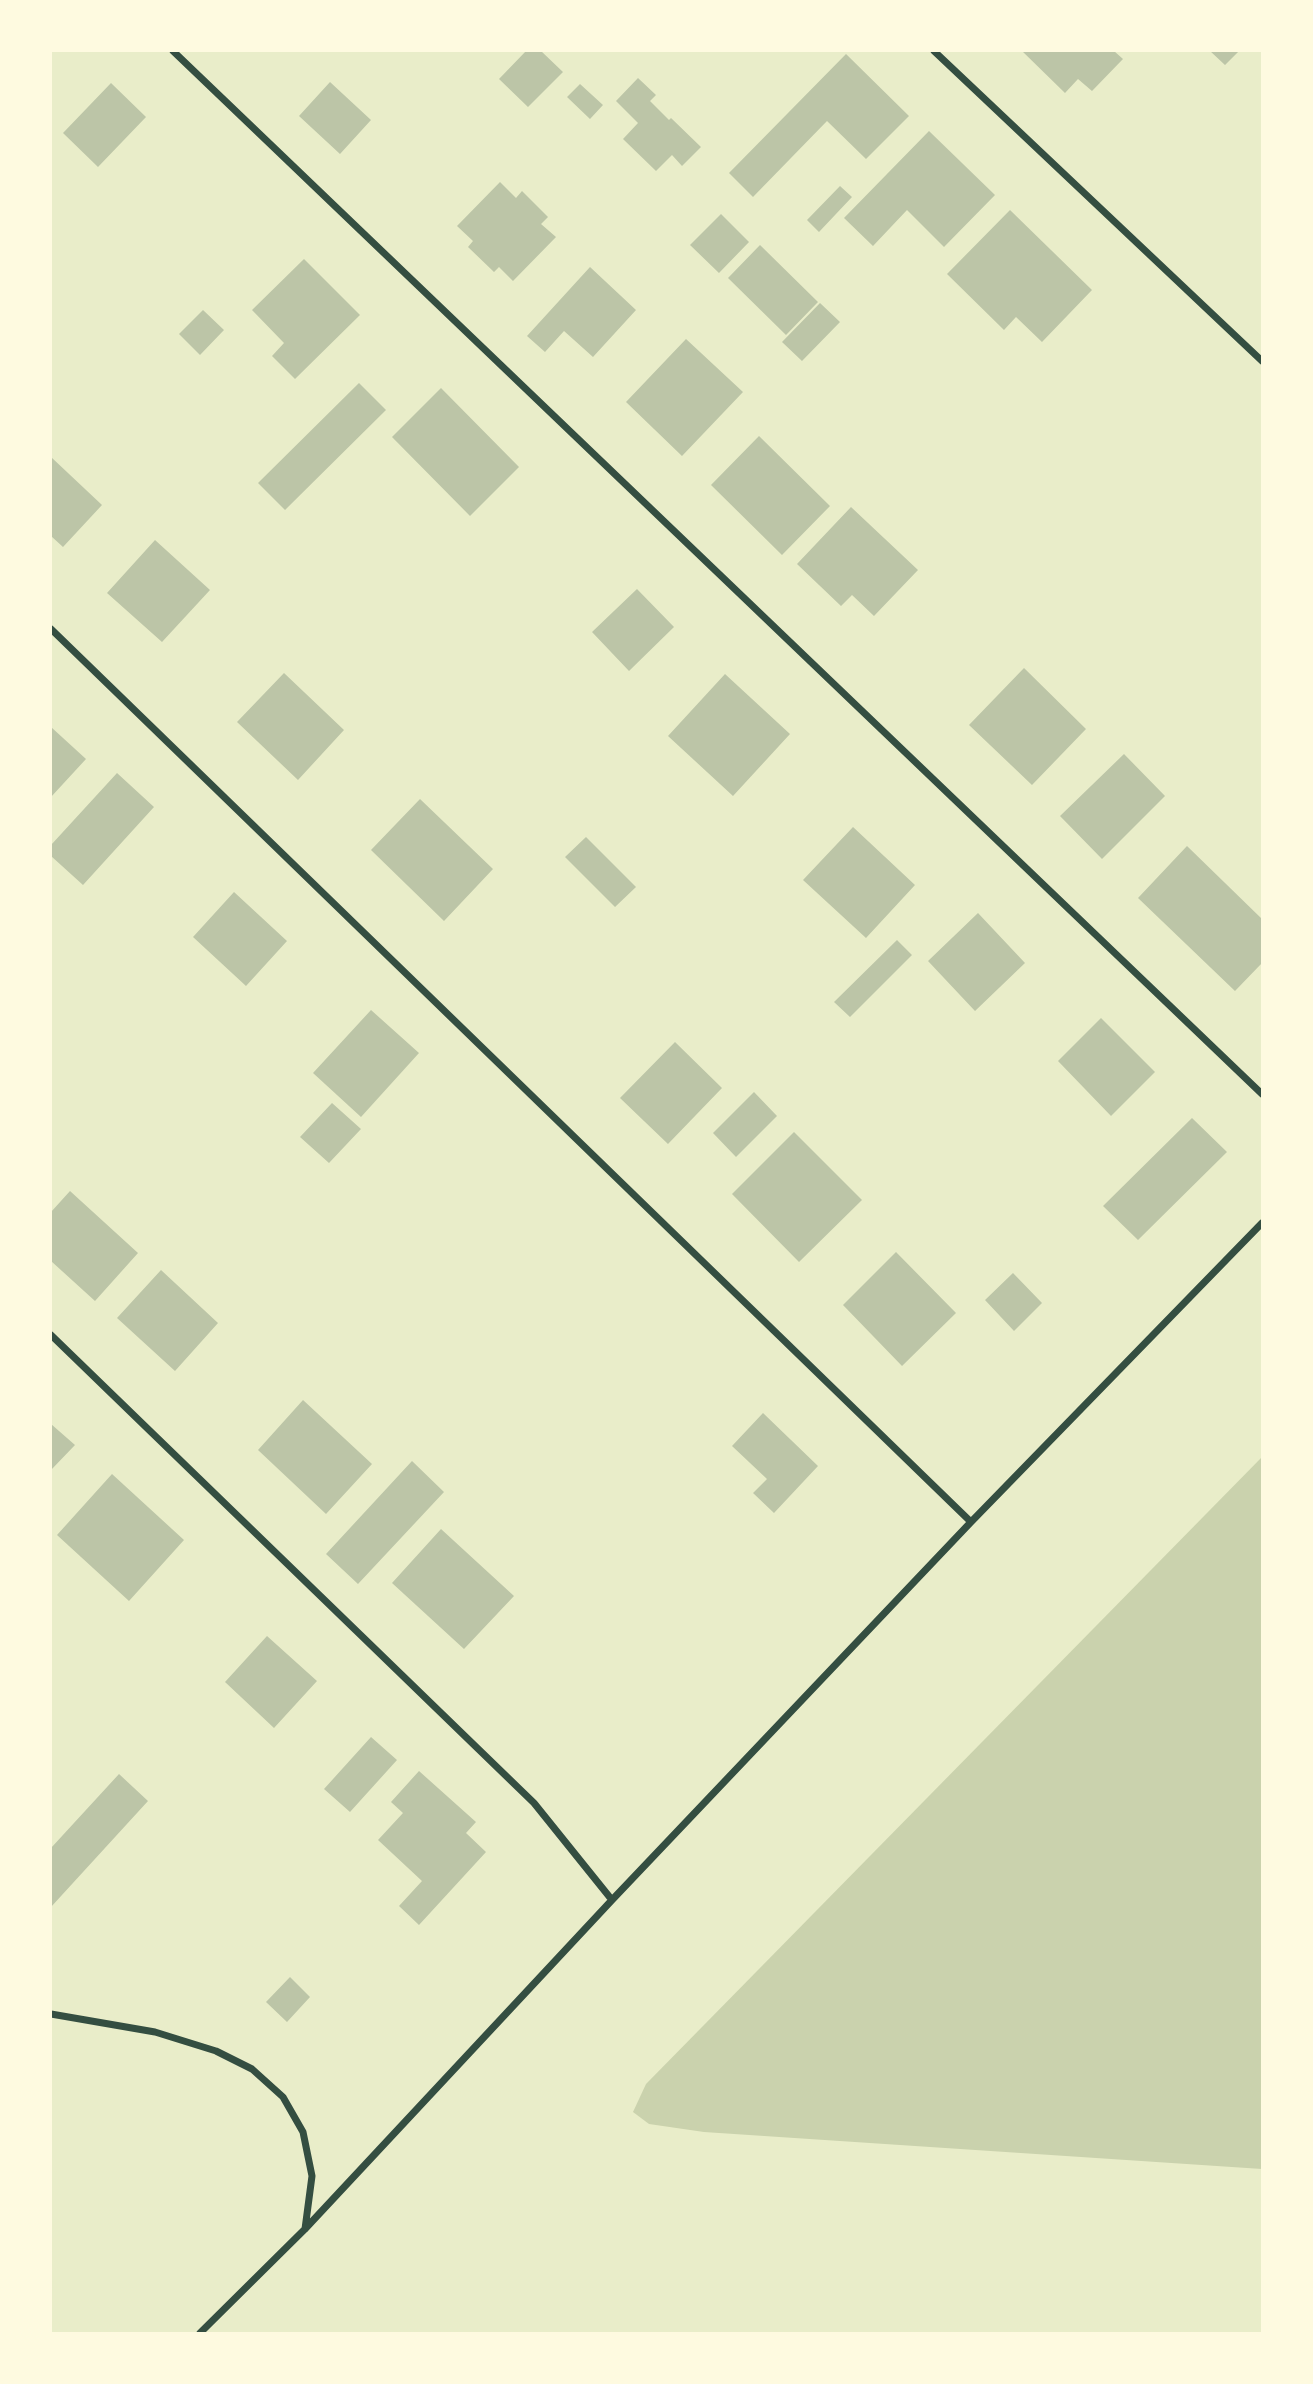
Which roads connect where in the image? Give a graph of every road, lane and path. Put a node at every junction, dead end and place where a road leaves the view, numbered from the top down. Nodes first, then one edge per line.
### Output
1 (173, 51) edge
2 (934, 51) edge
3 (1262, 361) edge
4 (51, 629) edge
5 (1262, 1094) edge
6 (1262, 1223) edge
7 (51, 1335) edge
8 (971, 1522) junction
9 (612, 1900) junction
10 (51, 2014) edge
11 (304, 2229) junction
12 (200, 2333) edge

1 - 5 street
2 - 3 street
4 - 8 street
6 - 8 street
7 - 9 street
8 - 9 street
9 - 11 street
10 - 11 street
11 - 12 street

